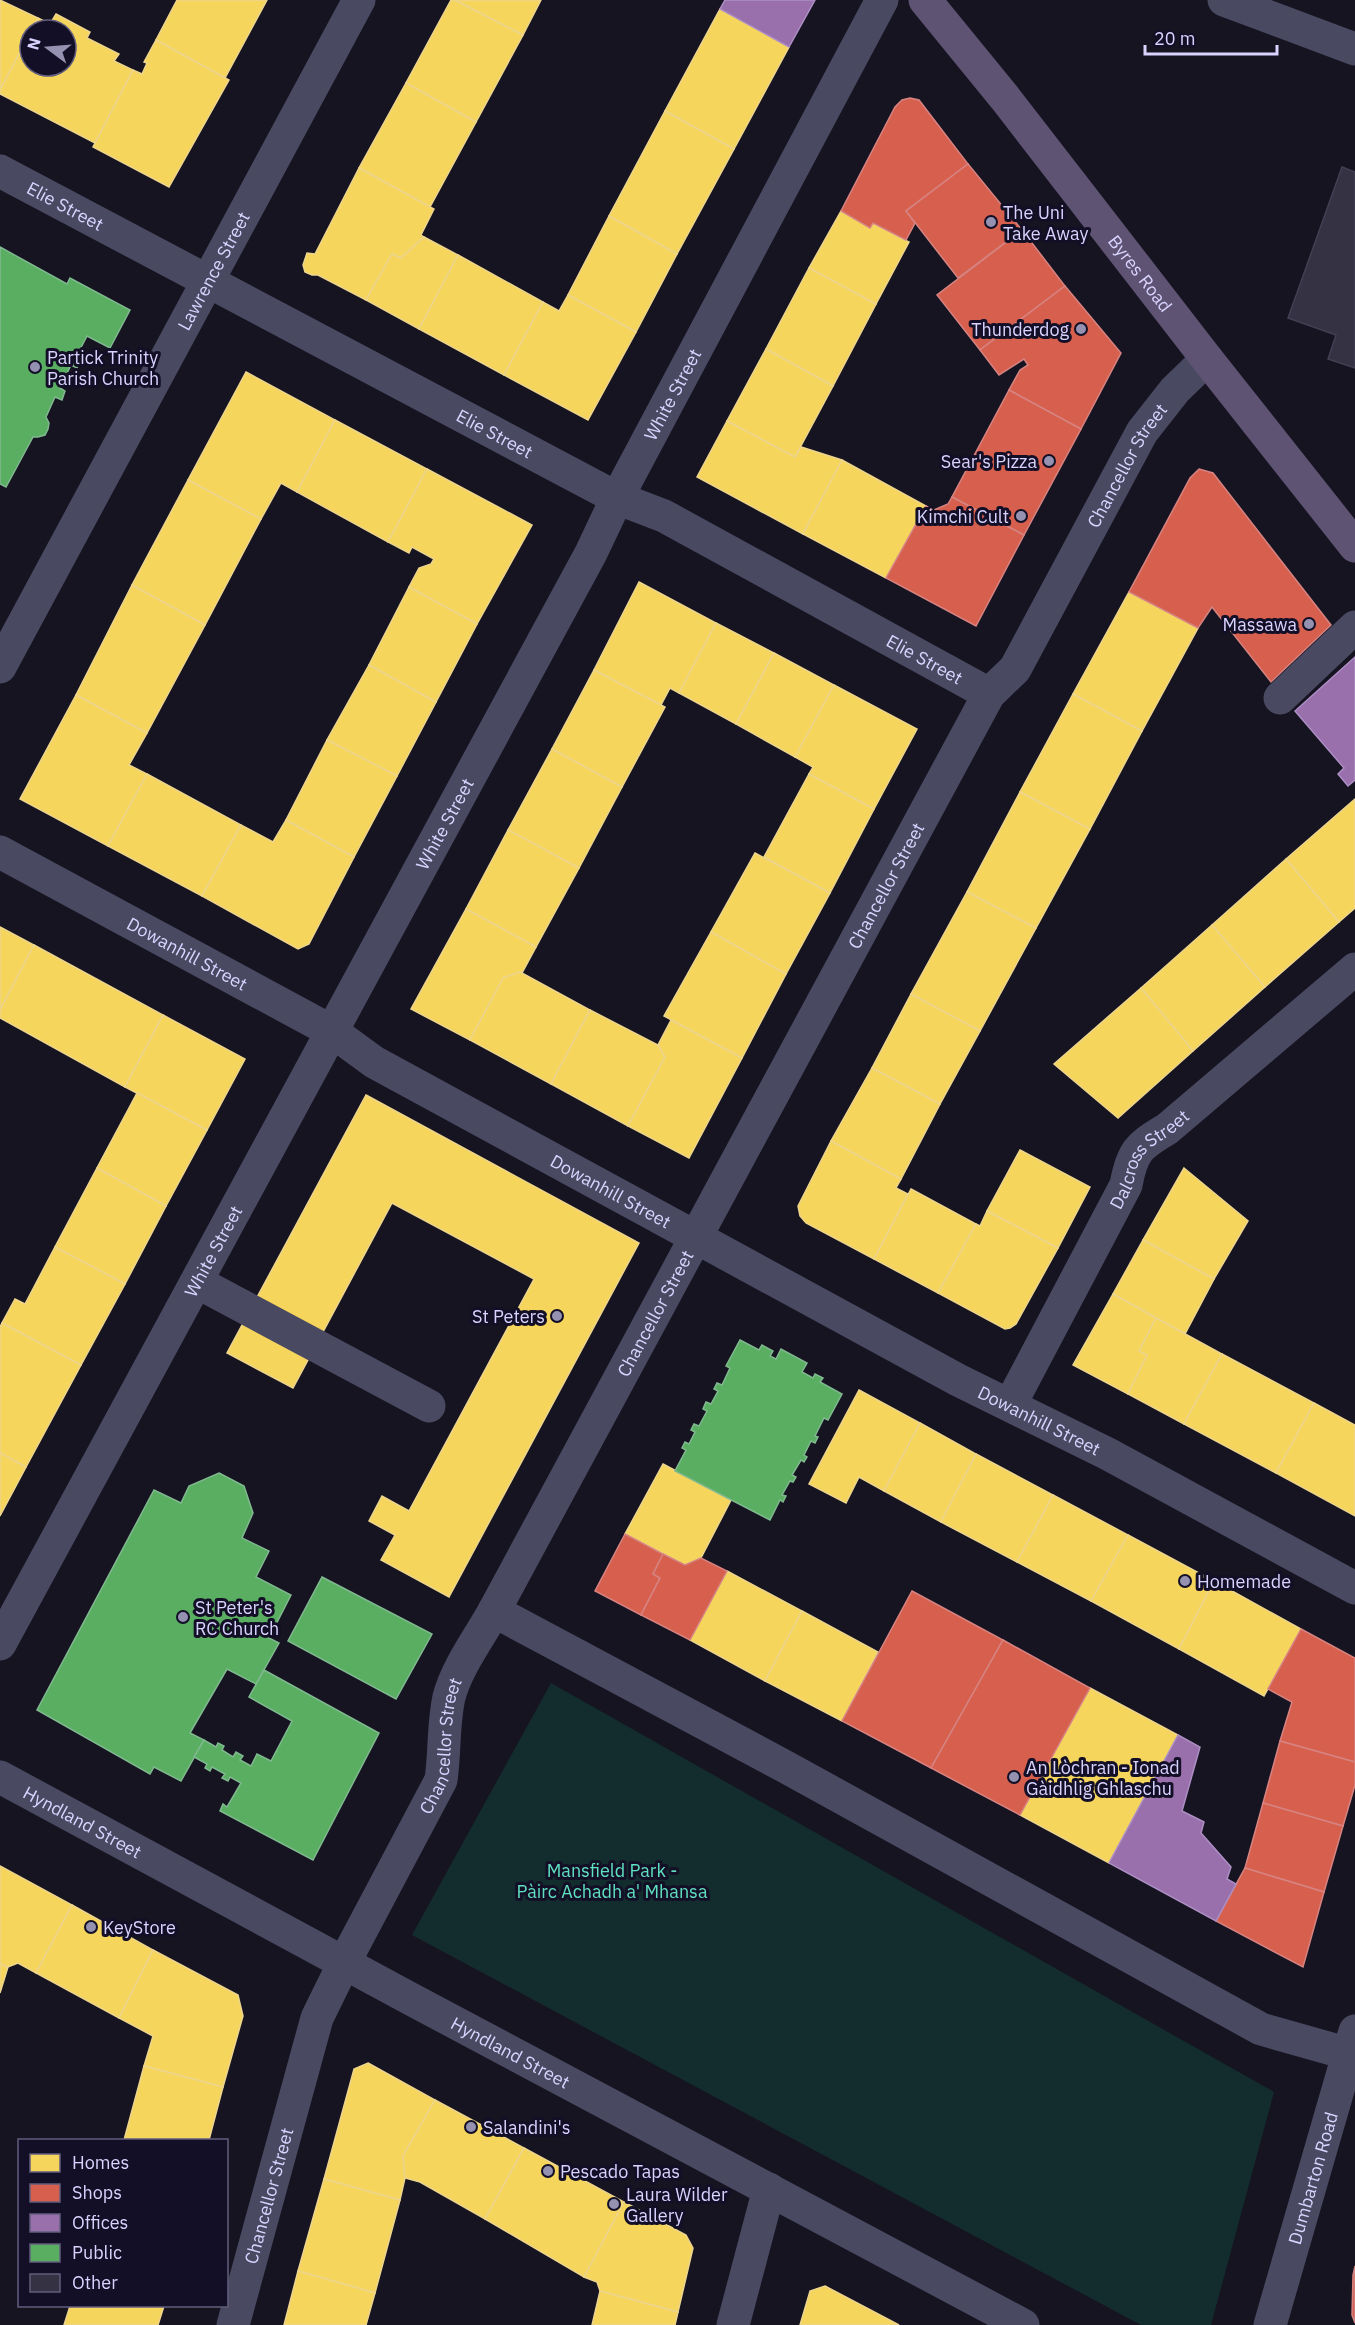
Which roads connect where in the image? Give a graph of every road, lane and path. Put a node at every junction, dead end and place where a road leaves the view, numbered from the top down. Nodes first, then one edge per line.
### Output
1 (358, 0) edge
2 (882, 0) edge
3 (925, 0) edge
4 (1224, 0) edge
5 (1355, 49) edge
6 (0, 171) edge
7 (207, 281) junction
8 (1207, 359) junction
9 (617, 498) junction
10 (1355, 546) edge
11 (1355, 627) edge
12 (0, 667) edge
13 (989, 694) junction
14 (1280, 698) dead end
15 (0, 852) edge
16 (1355, 969) edge
17 (333, 1032) junction
18 (696, 1239) junction
19 (197, 1282) junction
20 (1010, 1405) junction
21 (429, 1406) dead end
22 (1355, 1588) edge
23 (494, 1611) junction
24 (0, 1644) edge
25 (0, 1777) edge
26 (344, 1963) junction
27 (1352, 2042) edge
28 (769, 2189) junction
29 (234, 2325) edge
30 (733, 2325) edge
31 (1023, 2325) edge
32 (1270, 2325) edge

1 - 7 street, Lawrence Street
2 - 9 street, White Street
3 - 8 main road, Byres Road
4 - 5 street
6 - 7 street, Elie Street
7 - 9 street, Elie Street
7 - 12 street, Lawrence Street
8 - 10 main road, Byres Road
8 - 13 street, Chancellor Street
9 - 13 street, Elie Street
9 - 17 street, White Street
11 - 14 street
13 - 18 street, Chancellor Street
15 - 17 street, Dowanhill Street
16 - 20 street, Dalcross Street
17 - 18 street, Dowanhill Street
17 - 19 street, White Street
18 - 20 street, Dowanhill Street
18 - 23 street, Chancellor Street
19 - 21 street
19 - 24 street, White Street
20 - 22 street, Dowanhill Street
23 - 26 street, Chancellor Street
23 - 27 street
25 - 26 street, Hyndland Street
26 - 28 street, Hyndland Street
26 - 29 street, Chancellor Street
27 - 32 street, Dumbarton Road
28 - 30 street
28 - 31 street, Hyndland Street

